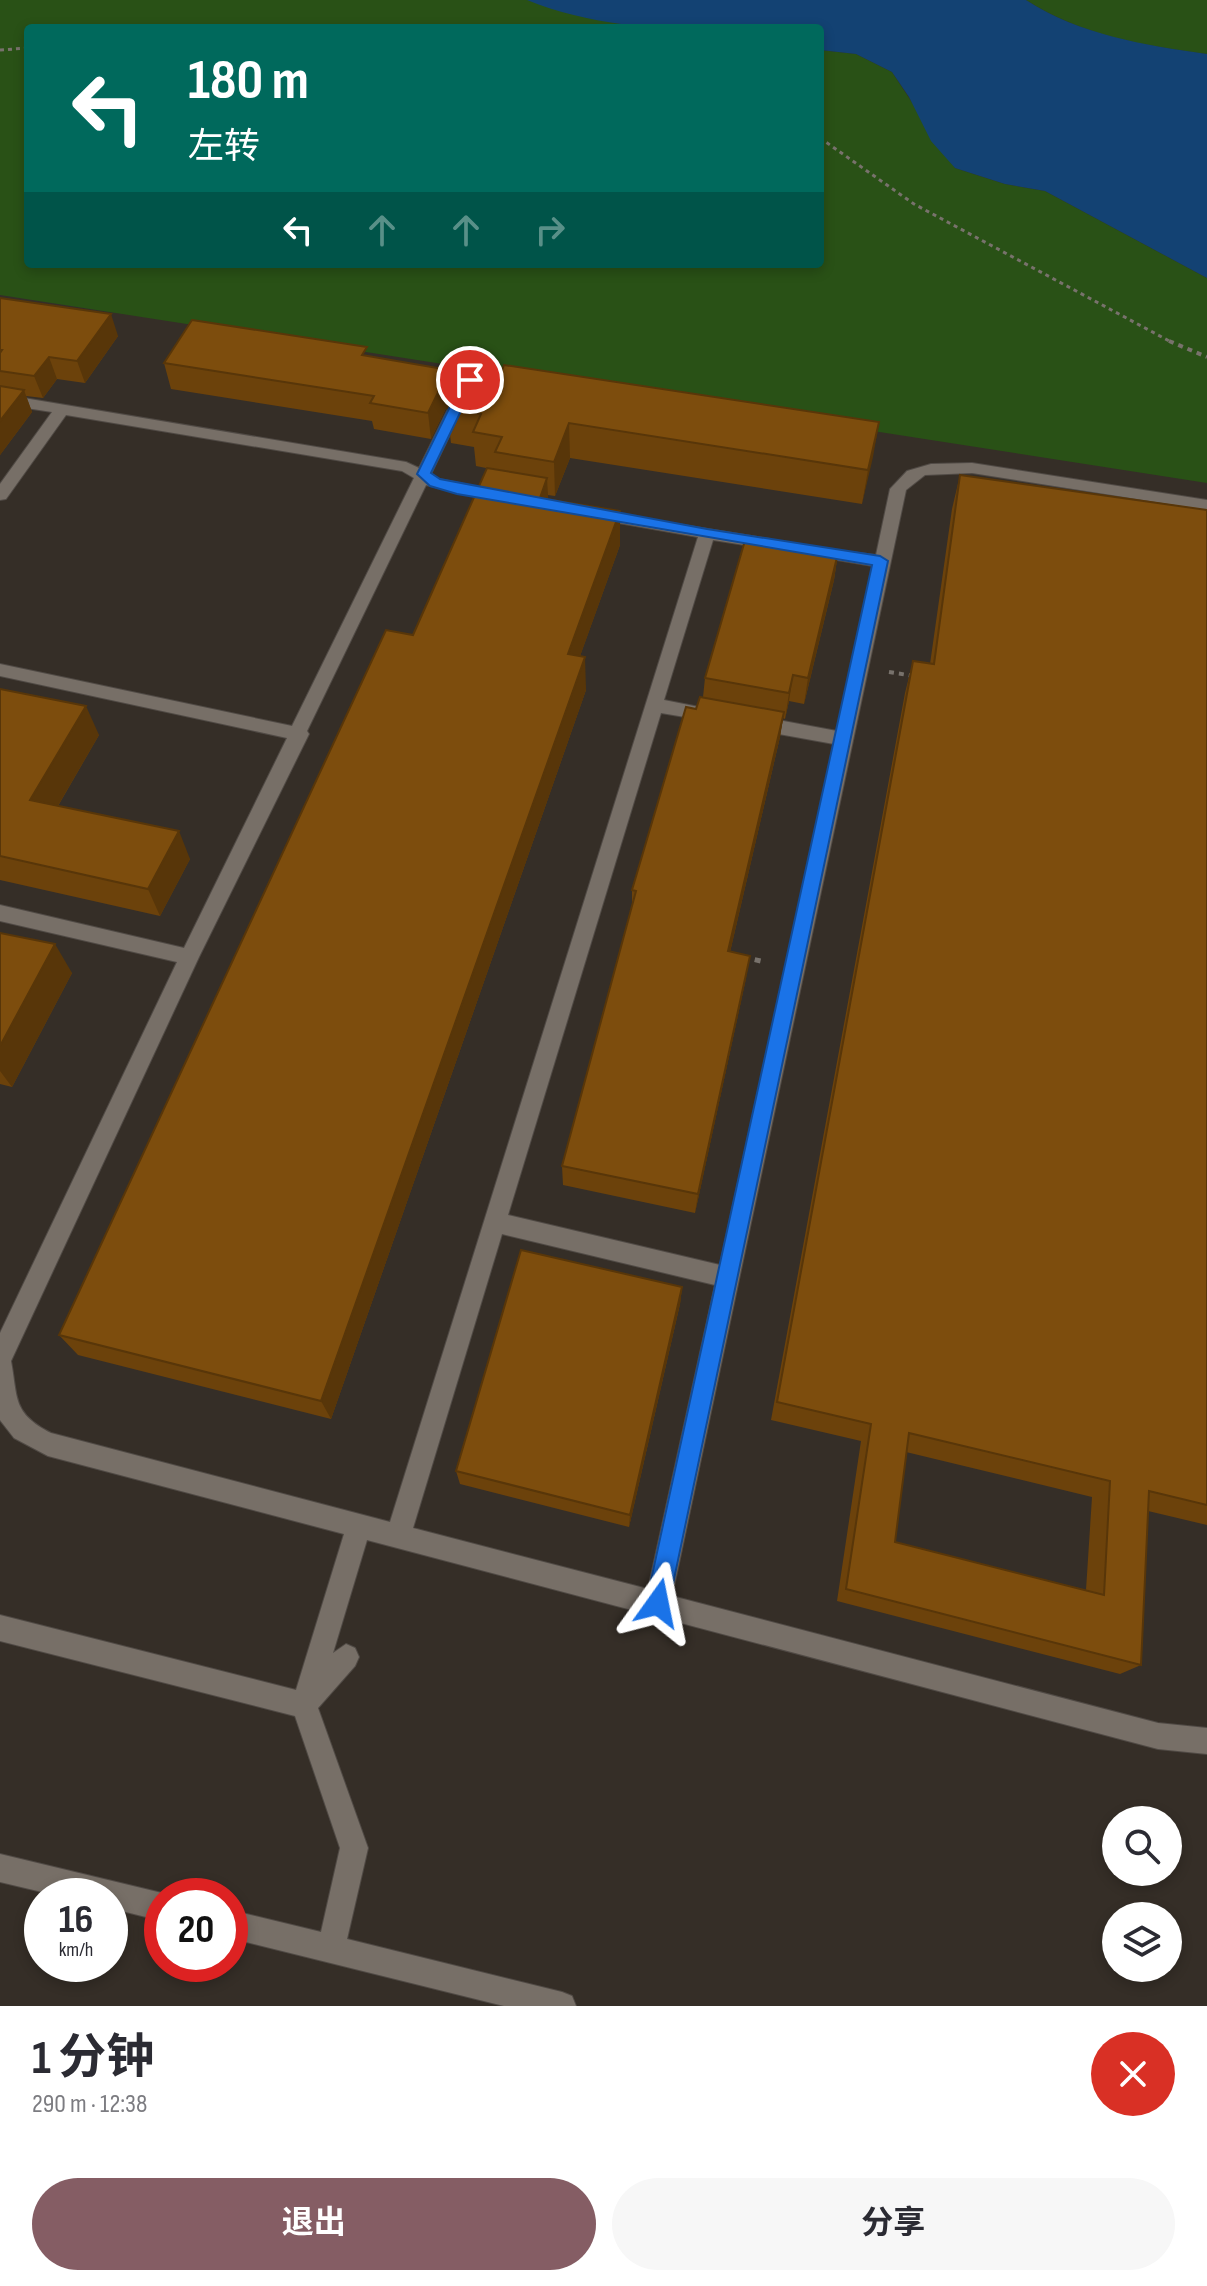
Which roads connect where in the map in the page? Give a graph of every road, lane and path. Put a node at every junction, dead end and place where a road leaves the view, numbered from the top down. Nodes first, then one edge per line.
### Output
1 (24, 48) edge
2 (0, 50) edge
3 (824, 141) edge
4 (1207, 357) edge
5 (470, 380) edge
6 (0, 399) edge
7 (62, 409) junction
8 (424, 474) junction
9 (0, 495) edge
10 (519, 500) edge
11 (1207, 505) edge
12 (582, 512) edge
13 (707, 534) junction
14 (880, 561) junction
15 (858, 667) junction
16 (0, 670) edge
17 (919, 677) edge
18 (654, 705) junction
19 (300, 734) junction
20 (843, 739) junction
21 (0, 913) edge
22 (734, 955) edge
23 (189, 957) junction
24 (793, 968) junction
25 (494, 1222) junction
26 (727, 1277) junction
27 (0, 1361) edge
28 (359, 1525) junction
29 (398, 1535) junction
30 (658, 1603) junction
31 (0, 1628) edge
32 (346, 1657) dead end
33 (304, 1705) junction
34 (1207, 1741) edge
35 (0, 1868) edge
36 (144, 1903) edge
37 (248, 1928) edge
38 (331, 1949) junction
39 (562, 2006) edge

1 - 2 path
3 - 4 path
5 - 8 street
6 - 7 street
7 - 8 street
7 - 9 street
8 - 10 street
8 - 19 street
11 - 14 street
12 - 13 street
13 - 14 street
13 - 18 street
14 - 15 street
15 - 17 path
15 - 20 street
16 - 19 street
18 - 20 street
18 - 25 street
19 - 23 street
20 - 24 street
21 - 23 street
22 - 24 path
23 - 27 street
24 - 26 street
25 - 26 street
25 - 29 street
26 - 30 street
27 - 28 street
28 - 29 street
28 - 33 street
29 - 30 street
30 - 34 street
31 - 33 street
32 - 33 street
33 - 38 street
35 - 36 street
37 - 38 street
38 - 39 street

